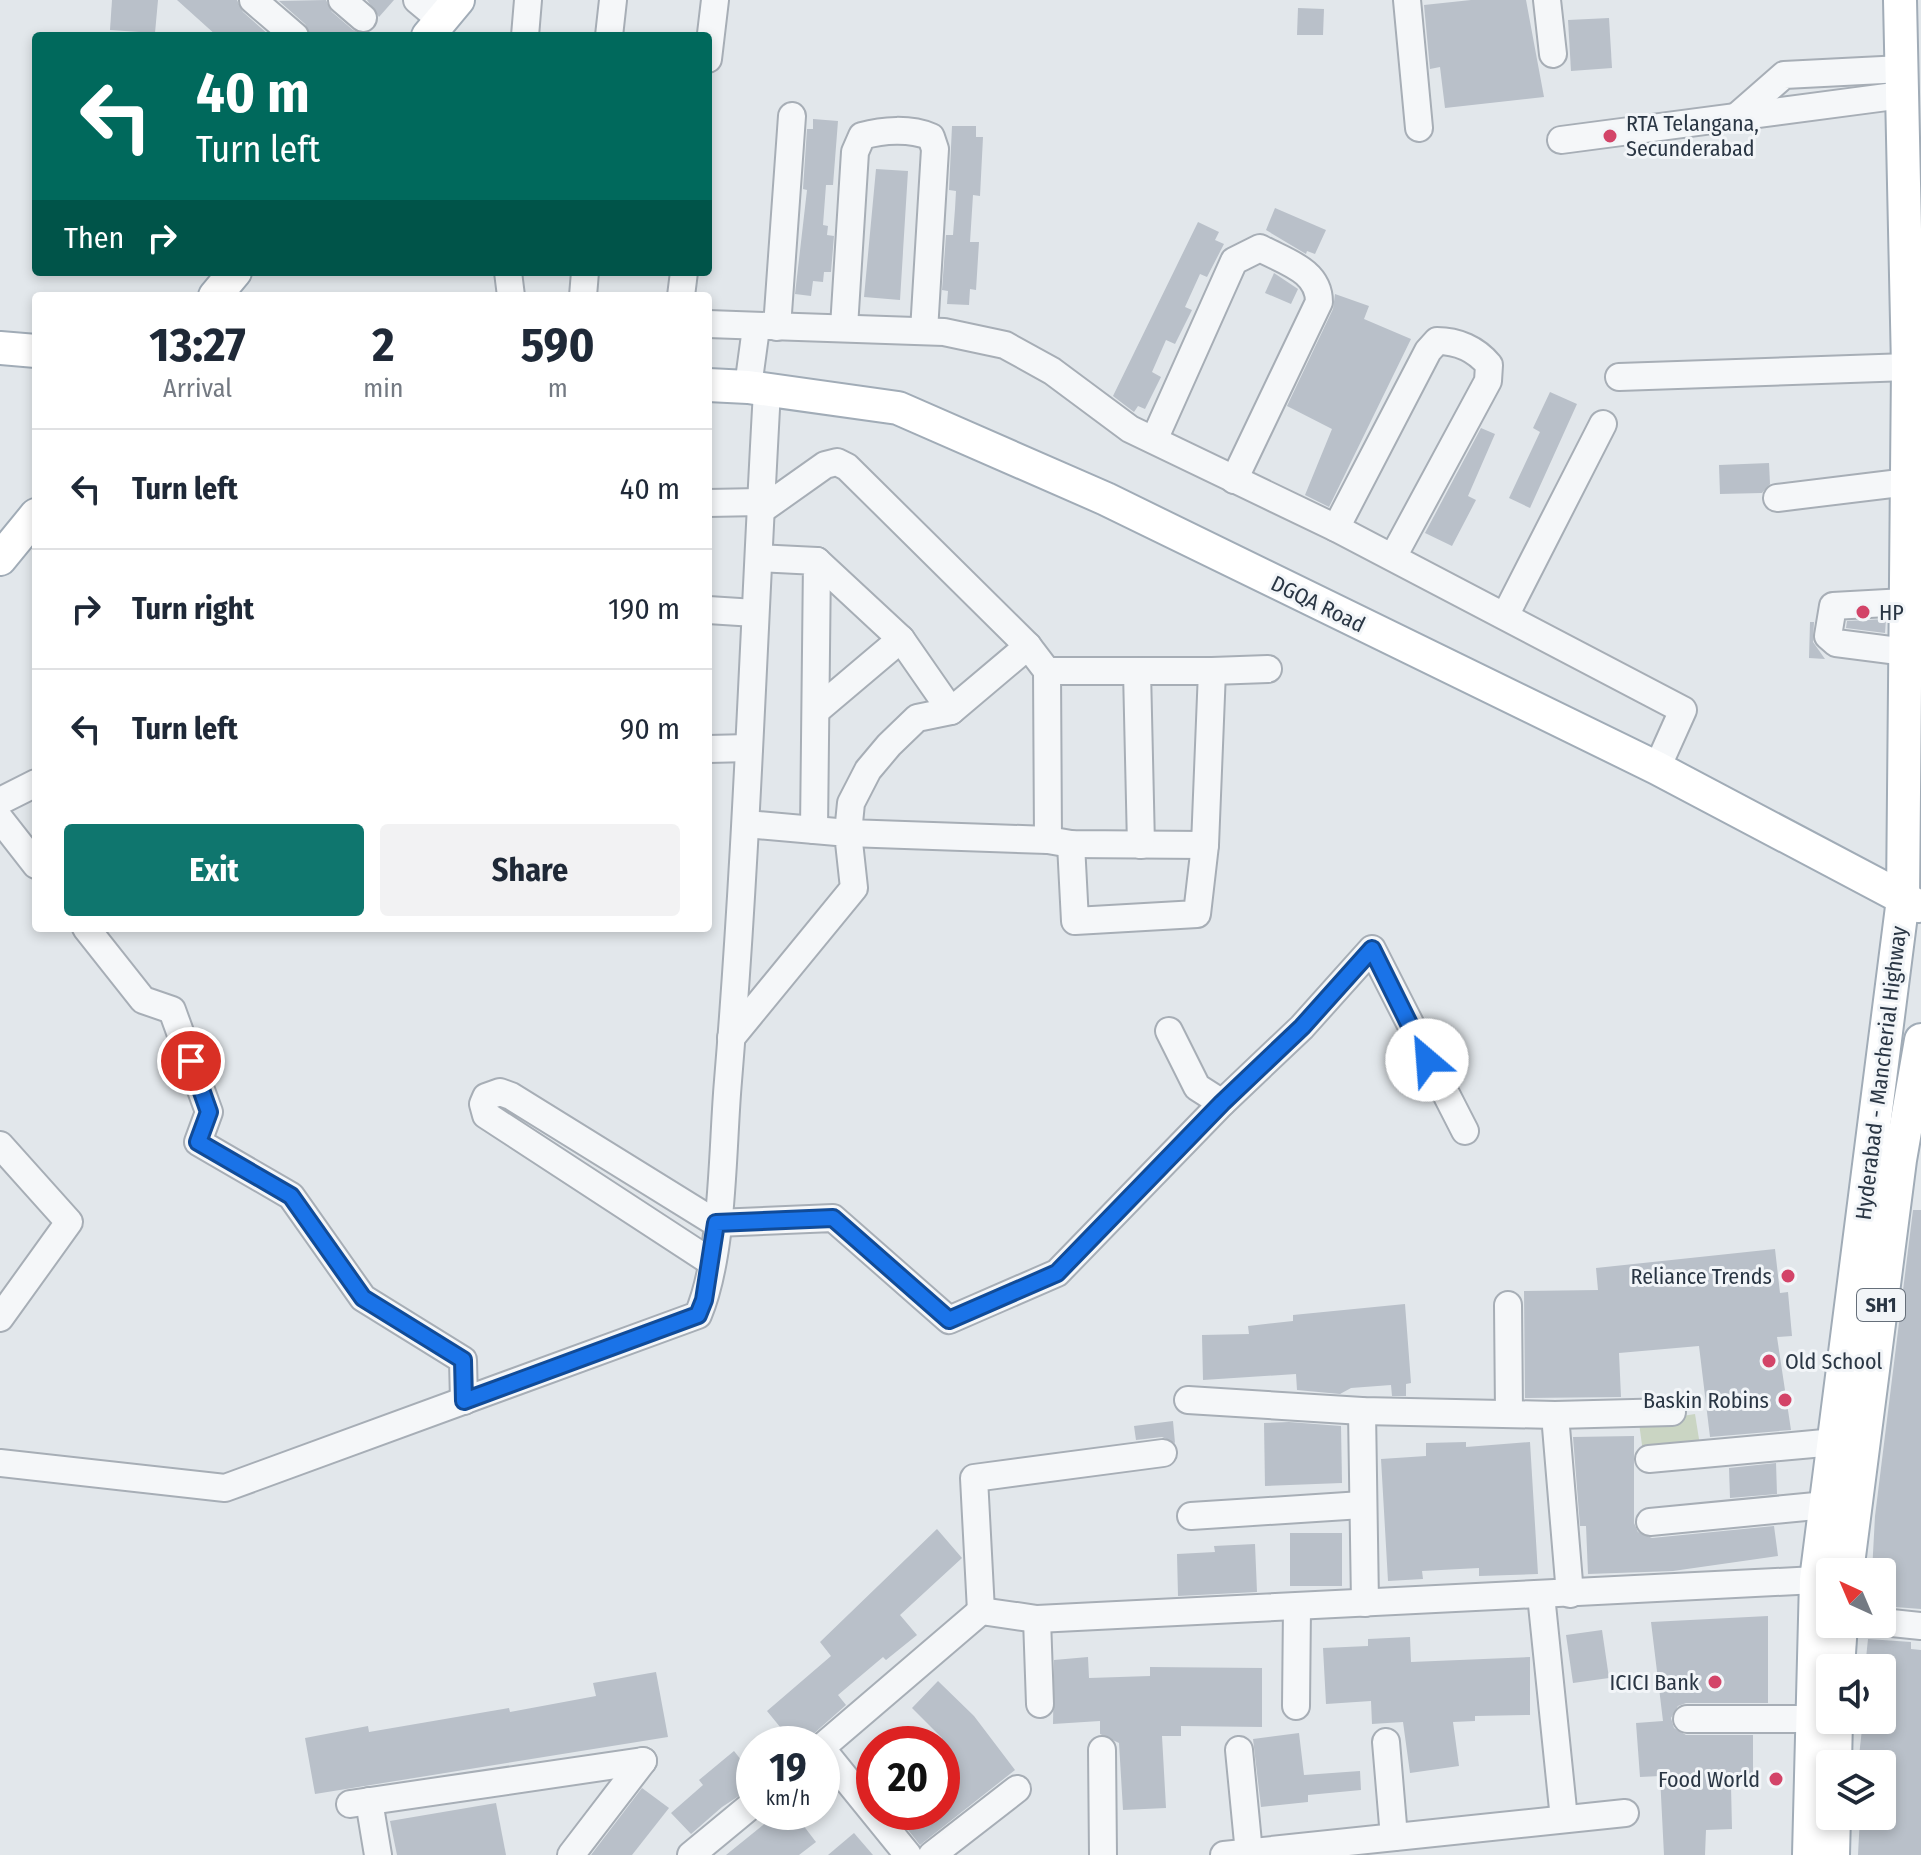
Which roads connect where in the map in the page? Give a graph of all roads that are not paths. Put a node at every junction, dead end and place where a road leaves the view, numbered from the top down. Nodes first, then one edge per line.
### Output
1 (342, 0) edge
2 (417, 0) edge
3 (528, 0) edge
4 (613, 0) edge
5 (715, 0) edge
6 (1407, 0) edge
7 (1547, 0) edge
8 (1900, 0) edge
9 (265, 4) edge
10 (363, 18) dead end
11 (443, 19) edge
12 (291, 32) edge
13 (525, 32) edge
14 (609, 32) edge
15 (711, 32) edge
16 (1553, 54) dead end
17 (1902, 82) junction
18 (792, 116) dead end
19 (1419, 128) dead end
20 (1561, 140) dead end
21 (232, 276) edge
22 (218, 292) edge
23 (712, 324) edge
24 (766, 327) junction
25 (844, 327) junction
26 (924, 331) junction
27 (0, 348) edge
28 (32, 351) edge
29 (1908, 367) junction
30 (1619, 377) dead end
31 (712, 385) edge
32 (758, 389) junction
33 (1603, 424) dead end
34 (1154, 440) junction
35 (1234, 480) junction
36 (1908, 482) junction
37 (1777, 498) dead end
38 (712, 503) edge
39 (760, 507) junction
40 (32, 520) edge
41 (1336, 528) junction
42 (1393, 557) junction
43 (759, 558) junction
44 (0, 559) edge
45 (817, 561) junction
46 (1905, 602) junction
47 (712, 610) edge
48 (755, 613) junction
49 (1505, 616) junction
50 (901, 639) junction
51 (1028, 646) junction
52 (1906, 652) junction
53 (1268, 669) dead end
54 (1047, 671) junction
55 (1137, 671) junction
56 (1212, 671) junction
57 (817, 710) junction
58 (951, 711) junction
59 (749, 748) junction
60 (712, 749) edge
61 (1657, 768) junction
62 (32, 785) edge
63 (0, 801) edge
64 (0, 819) edge
65 (746, 824) junction
66 (814, 830) junction
67 (848, 833) junction
68 (1059, 842) junction
69 (1141, 845) junction
70 (1205, 845) junction
71 (32, 860) edge
72 (1912, 903) edge
73 (89, 932) edge
74 (1169, 1031) dead end
75 (731, 1038) junction
76 (1921, 1040) edge
77 (1222, 1103) junction
78 (1465, 1131) dead end
79 (0, 1145) edge
80 (716, 1223) junction
81 (711, 1262) junction
82 (1508, 1305) dead end
83 (0, 1318) edge
84 (1188, 1400) dead end
85 (464, 1401) junction
86 (1362, 1411) junction
87 (1672, 1412) dead end
88 (1509, 1413) junction
89 (1555, 1415) junction
90 (1835, 1442) junction
91 (1163, 1453) dead end
92 (1649, 1459) dead end
93 (0, 1463) edge
94 (1362, 1505) junction
95 (1826, 1505) junction
96 (1191, 1516) dead end
97 (1650, 1522) dead end
98 (1819, 1558) edge
99 (1849, 1558) edge
100 (1816, 1580) edge
101 (1570, 1594) junction
102 (1541, 1595) junction
103 (1365, 1603) junction
104 (1297, 1607) junction
105 (981, 1611) junction
106 (1037, 1619) junction
107 (1896, 1623) edge
108 (1921, 1626) edge
109 (1040, 1704) dead end
110 (1296, 1706) dead end
111 (1687, 1719) dead end
112 (1816, 1720) edge
113 (840, 1732) edge
114 (1822, 1734) edge
115 (1386, 1742) dead end
116 (1102, 1750) dead end
117 (1239, 1750) dead end
118 (840, 1770) edge
119 (1017, 1789) dead end
120 (1625, 1813) dead end
121 (736, 1818) edge
122 (1564, 1819) junction
123 (1834, 1830) edge
124 (1394, 1837) junction
125 (1237, 1854) edge
126 (378, 1855) edge
127 (571, 1855) edge
128 (691, 1855) edge
129 (908, 1855) edge
130 (932, 1855) edge
131 (1103, 1855) edge
132 (1809, 1855) edge
133 (1833, 1855) edge

1 - 10 street
2 - 11 street
3 - 13 street
4 - 14 street
5 - 15 street
6 - 19 street
7 - 16 street
8 - 17 main road, Hyderabad - Mancherial Highway / SH1
9 - 12 street
17 - 20 street
17 - 29 main road, Hyderabad - Mancherial Highway / SH1
18 - 24 street
21 - 22 main road
23 - 24 street
24 - 25 street
24 - 32 street
25 - 26 street
25 - 26 street
26 - 34 street
27 - 28 main road
29 - 30 street
29 - 36 main road, Hyderabad - Mancherial Highway / SH1
31 - 32 main road, DGQA Road
32 - 39 street
32 - 61 main road, DGQA Road
33 - 49 street
34 - 35 street
34 - 35 street
35 - 41 street
36 - 37 street
36 - 46 main road, Hyderabad - Mancherial Highway / SH1
38 - 39 street
39 - 43 street
39 - 51 street
40 - 44 main road
41 - 42 street
41 - 42 street
42 - 49 street
43 - 45 street
43 - 48 street
45 - 50 street
45 - 57 street
46 - 52 main road, Hyderabad - Mancherial Highway / SH1
46 - 52 street
47 - 48 street
48 - 59 street
49 - 61 street
50 - 57 street
50 - 58 street
51 - 54 street
51 - 58 street
52 - 72 main road, Hyderabad - Mancherial Highway / SH1
53 - 56 street
54 - 55 street
54 - 68 street
55 - 56 street
55 - 69 street
56 - 70 street
57 - 66 street
58 - 67 street
59 - 60 street
59 - 65 street
61 - 72 main road, DGQA Road
62 - 63 street
64 - 71 street
65 - 66 street
65 - 75 street
66 - 67 street
67 - 68 street
67 - 75 street
68 - 69 street
68 - 70 street
69 - 70 street
72 - 90 main road, Hyderabad - Mancherial Highway / SH1
73 - 85 street
74 - 77 street
75 - 80 street
76 - 99 main road, Hyderabad - Mancherial Highway / SH1
77 - 78 street
77 - 80 street
79 - 83 street
80 - 81 street
80 - 81 street
81 - 85 street
82 - 88 street
84 - 86 street
85 - 93 street
86 - 88 street
86 - 94 street
87 - 89 street
88 - 89 street
89 - 101 street
90 - 92 street
90 - 95 main road, Hyderabad - Mancherial Highway / SH1
91 - 105 street
94 - 96 street
94 - 103 street
95 - 97 street
95 - 98 main road, Hyderabad - Mancherial Highway / SH1
100 - 101 street
101 - 102 street
102 - 103 street
102 - 122 street
103 - 104 street
104 - 106 street
104 - 110 street
105 - 106 street
105 - 113 street
106 - 109 street
107 - 108 street
111 - 112 street
114 - 132 main road, Hyderabad - Mancherial Highway / SH1
115 - 124 street
116 - 131 street
117 - 125 street
118 - 129 street
119 - 130 street
120 - 122 street
121 - 128 street
122 - 124 street
123 - 133 main road
124 - 125 street
126 - 127 street

